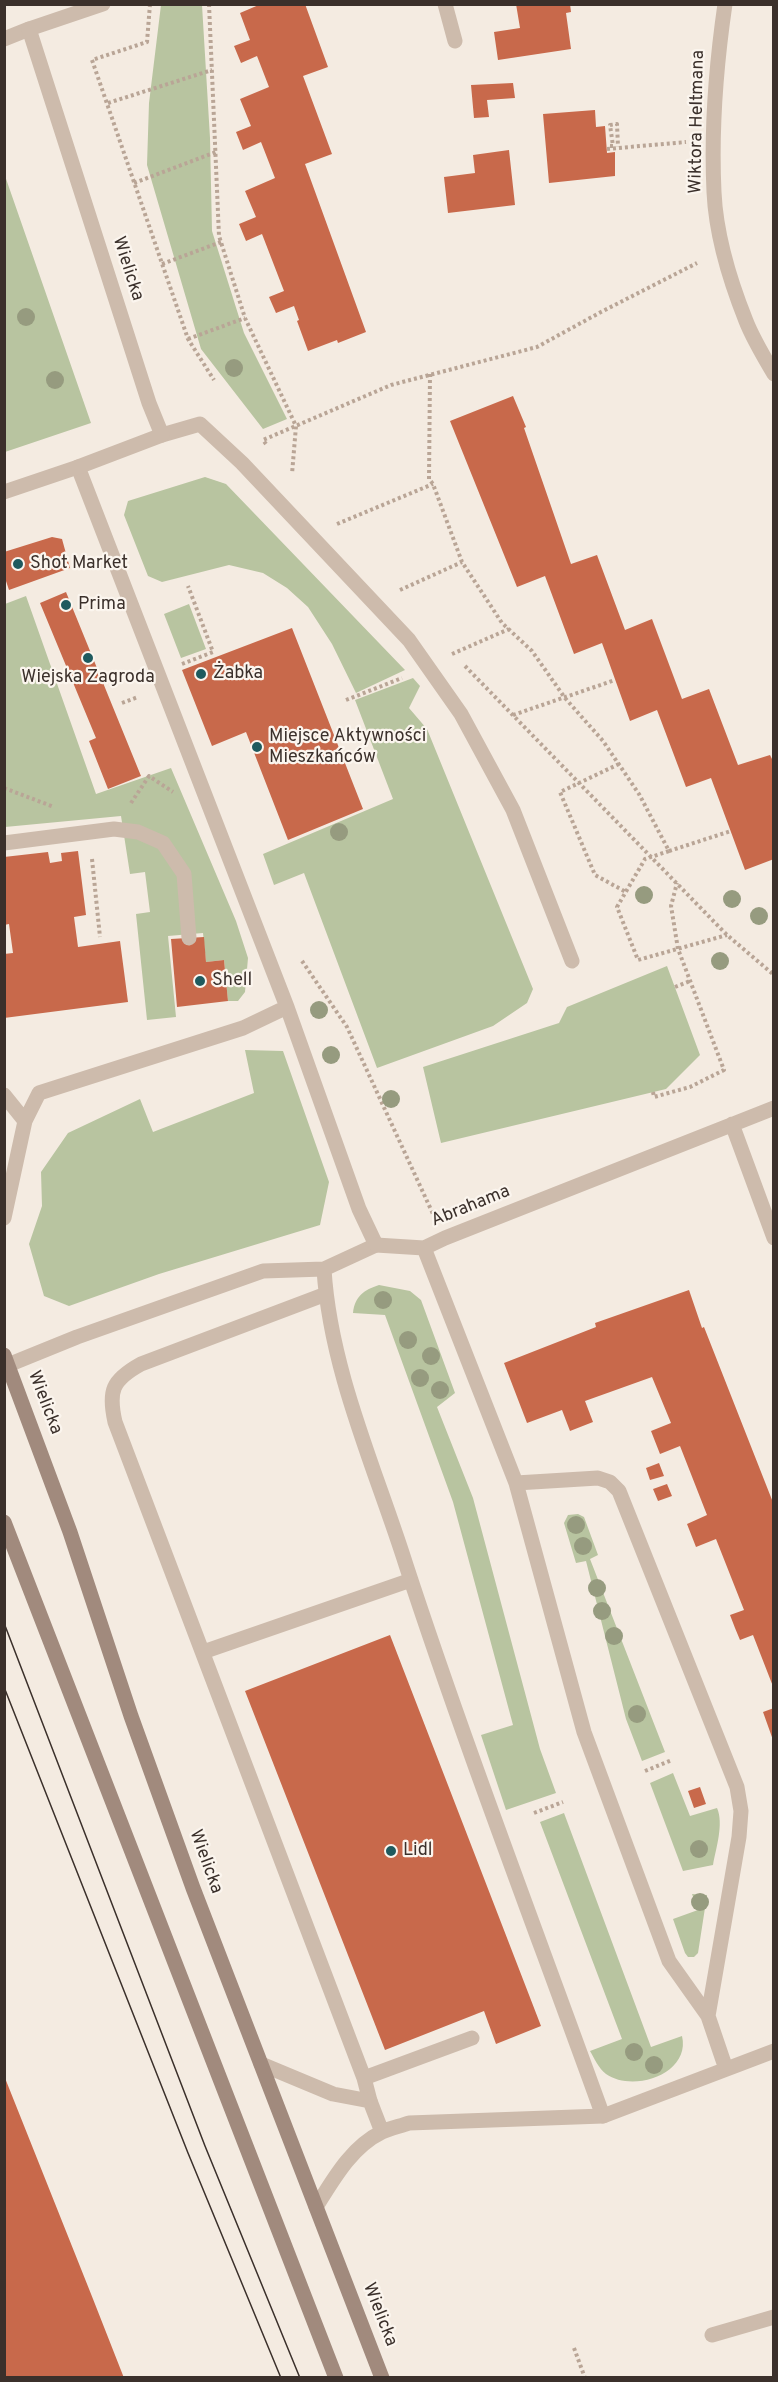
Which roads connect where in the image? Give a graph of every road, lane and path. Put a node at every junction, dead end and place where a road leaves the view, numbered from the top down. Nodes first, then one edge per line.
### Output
1 (103, 4) edge
2 (150, 4) edge
3 (209, 4) edge
4 (445, 4) edge
5 (725, 4) edge
6 (29, 29) junction
7 (4, 39) edge
8 (455, 41) dead end
9 (212, 69) junction
10 (108, 104) junction
11 (690, 142) dead end
12 (618, 147) junction
13 (216, 152) junction
14 (134, 183) junction
15 (221, 242) junction
16 (701, 261) dead end
17 (162, 264) junction
18 (244, 318) junction
19 (188, 339) junction
20 (430, 374) junction
21 (774, 374) edge
22 (214, 380) dead end
23 (296, 426) junction
24 (162, 435) junction
25 (269, 449) dead end
26 (78, 467) junction
27 (286, 472) dead end
28 (433, 484) junction
29 (4, 492) edge
30 (340, 534) dead end
31 (462, 562) junction
32 (188, 586) dead end
33 (404, 600) dead end
34 (509, 629) junction
35 (444, 645) dead end
36 (453, 653) junction
37 (183, 664) dead end
38 (615, 680) dead end
39 (383, 685) dead end
40 (565, 698) junction
41 (346, 700) dead end
42 (513, 715) junction
43 (619, 764) junction
44 (149, 776) dead end
45 (578, 782) junction
46 (181, 798) dead end
47 (90, 831) junction
48 (731, 831) dead end
49 (4, 843) edge
50 (669, 851) junction
51 (651, 856) junction
52 (677, 884) junction
53 (626, 892) junction
54 (727, 935) junction
55 (100, 937) dead end
56 (189, 938) dead end
57 (678, 949) junction
58 (297, 954) dead end
59 (572, 961) dead end
60 (774, 975) edge
61 (690, 981) junction
62 (675, 987) dead end
63 (287, 1007) junction
64 (653, 1092) dead end
65 (4, 1095) edge
66 (774, 1108) edge
67 (25, 1121) junction
68 (732, 1124) junction
69 (433, 1214) dead end
70 (4, 1218) edge
71 (774, 1238) edge
72 (376, 1245) junction
73 (424, 1248) junction
74 (324, 1269) junction
75 (326, 1294) junction
76 (6, 1360) edge
77 (516, 1483) junction
78 (4, 1522) edge
79 (411, 1580) junction
80 (203, 1652) junction
81 (672, 1760) dead end
82 (645, 1771) dead end
83 (562, 1802) dead end
84 (534, 1813) dead end
85 (708, 2016) junction
86 (472, 2038) dead end
87 (774, 2051) edge
88 (261, 2064) junction
89 (726, 2069) junction
90 (364, 2078) junction
91 (370, 2101) junction
92 (603, 2116) junction
93 (382, 2132) junction
94 (316, 2207) junction
95 (774, 2317) edge
96 (712, 2335) dead end
97 (574, 2348) dead end
98 (336, 2378) edge
99 (382, 2378) edge
100 (585, 2378) edge

1 - 6 street
2 - 10 path
3 - 9 path
4 - 8 street
5 - 21 street, Wiktora Heltmana
6 - 7 street
6 - 24 street, Wielicka
9 - 10 path
9 - 13 path
10 - 14 path
11 - 12 path
12 - 12 path
13 - 14 path
13 - 15 path
14 - 17 path
15 - 17 path
15 - 18 path
16 - 20 path
17 - 19 path
18 - 19 path
18 - 23 path
19 - 22 path
20 - 23 path
20 - 28 path
23 - 25 path
23 - 27 path
24 - 26 street
24 - 59 street
26 - 29 street
26 - 63 street
28 - 30 path
28 - 31 path
31 - 33 path
31 - 34 path
32 - 37 path
34 - 36 path
34 - 40 path
35 - 36 path
36 - 42 path
38 - 40 path
39 - 41 path
40 - 42 path
40 - 43 path
42 - 45 path
43 - 45 path
43 - 50 path
44 - 46 path
45 - 51 path
45 - 53 path
47 - 49 street
47 - 55 path
47 - 56 street
48 - 50 path
50 - 51 path
51 - 52 path
51 - 53 path
52 - 54 path
52 - 57 path
53 - 57 path
54 - 57 path
54 - 60 path
57 - 61 path
58 - 69 path
61 - 62 path
61 - 64 path
63 - 67 street
63 - 72 street
65 - 67 street
66 - 68 street, Abrahama
67 - 70 street
68 - 71 street
68 - 73 street, Abrahama
72 - 73 street, Abrahama
72 - 74 street, Abrahama
73 - 77 street
74 - 75 street
74 - 76 street, Abrahama
75 - 79 street
75 - 80 street
76 - 88 main road, Wielicka
77 - 85 street
77 - 85 street
78 - 98 main road
79 - 80 street
79 - 92 street
80 - 90 street
81 - 82 path
83 - 84 path
85 - 89 street
86 - 90 street
87 - 89 street
88 - 91 street
88 - 94 main road, Wielicka
89 - 92 street
90 - 91 street
91 - 93 street
92 - 93 street
93 - 94 street
94 - 99 main road, Wielicka
95 - 96 street
97 - 100 path

